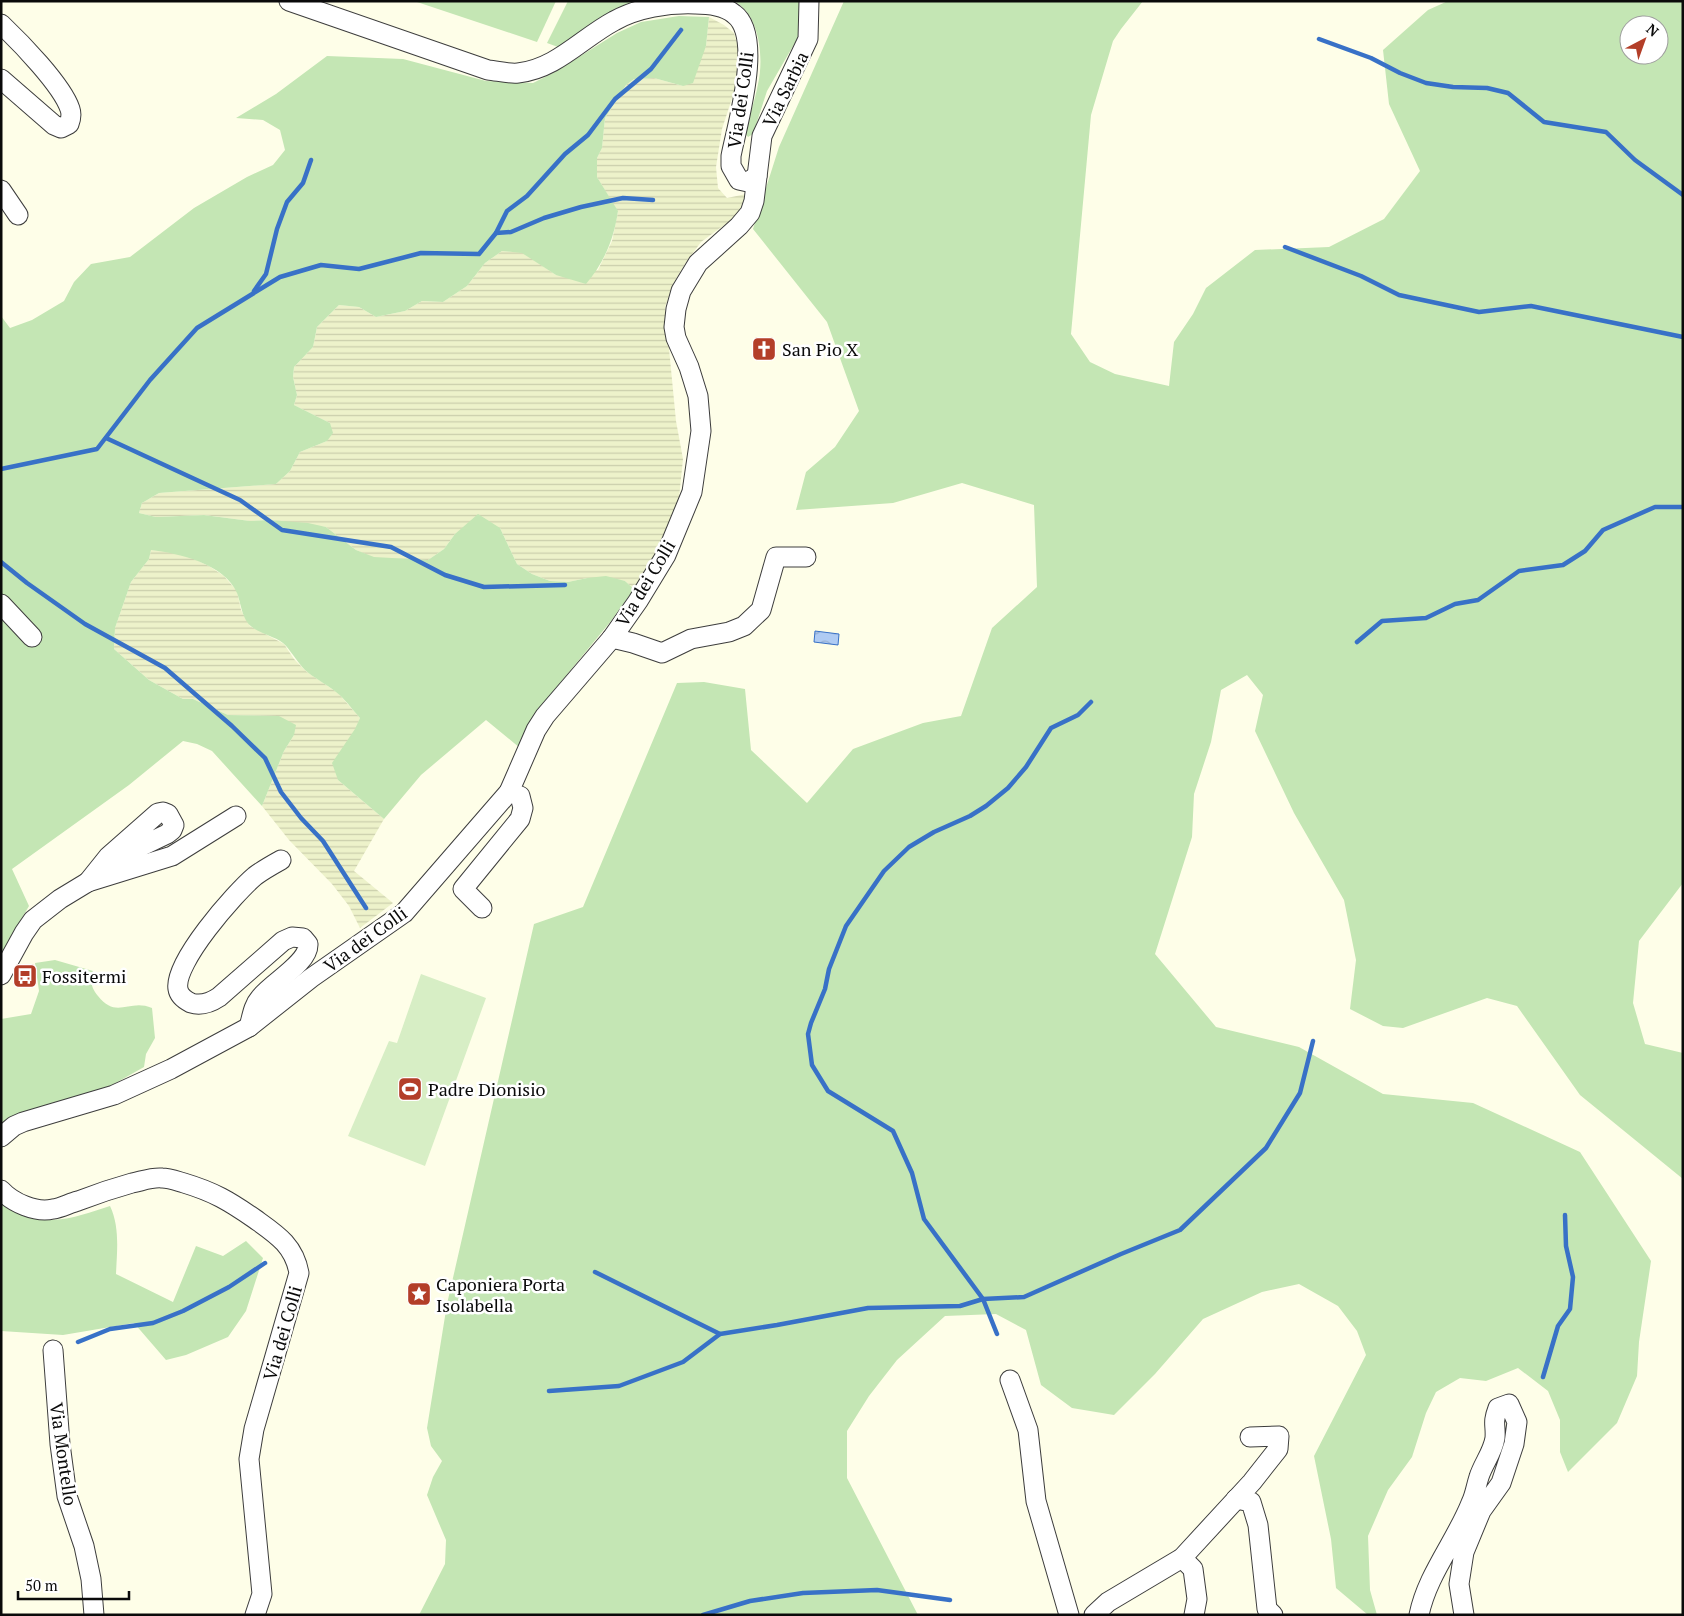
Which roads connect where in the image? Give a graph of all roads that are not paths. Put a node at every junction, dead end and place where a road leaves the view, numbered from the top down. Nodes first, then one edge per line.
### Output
1 (289, 1) edge
2 (809, 1) edge
3 (1, 24) edge
4 (1, 79) edge
5 (757, 176) junction
6 (1, 190) edge
7 (18, 215) dead end
8 (806, 557) dead end
9 (1, 604) edge
10 (32, 637) dead end
11 (612, 638) junction
12 (509, 792) junction
13 (236, 816) dead end
14 (281, 860) dead end
15 (482, 908) dead end
16 (1, 975) edge
17 (249, 1027) junction
18 (1, 1137) edge
19 (1, 1190) edge
20 (53, 1350) dead end
21 (1010, 1380) dead end
22 (1250, 1436) dead end
23 (1236, 1499) junction
24 (1182, 1558) junction
25 (94, 1615) edge
26 (255, 1615) edge
27 (1069, 1615) edge
28 (1094, 1615) edge
29 (1194, 1615) edge
30 (1273, 1615) edge
31 (1418, 1615) edge
32 (1464, 1615) edge

1 - 5 street, Via dei Colli
2 - 5 street, Via Sarbia
3 - 4 street
5 - 11 street, Via dei Colli
6 - 7 street
8 - 11 street
9 - 10 street
11 - 12 street, Via dei Colli
12 - 15 street
12 - 17 street, Via dei Colli
13 - 16 street
14 - 17 street, Via dei Colli
17 - 18 street, Via dei Colli
19 - 26 street, Via dei Colli
20 - 25 street, Via Montello
21 - 27 street
22 - 23 street
23 - 24 street
23 - 30 street
24 - 28 street
24 - 29 street
31 - 32 street

